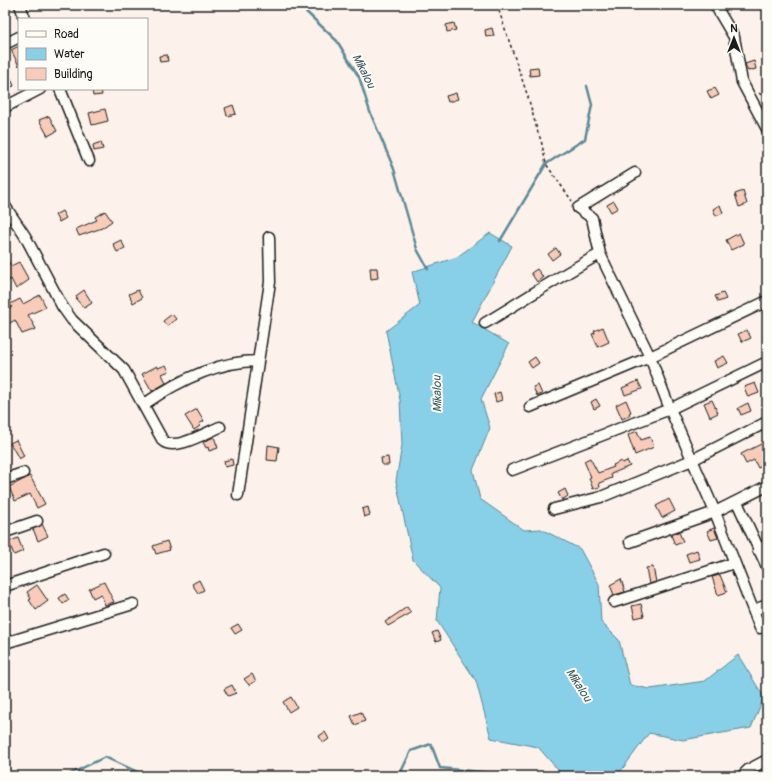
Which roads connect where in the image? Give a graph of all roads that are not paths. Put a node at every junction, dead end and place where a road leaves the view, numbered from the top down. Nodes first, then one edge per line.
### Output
1 (20, 5) edge
2 (715, 5) edge
3 (25, 18) edge
4 (18, 38) edge
5 (5, 44) edge
6 (38, 90) edge
7 (60, 90) edge
8 (5, 107) edge
9 (767, 129) edge
10 (88, 161) dead end
11 (634, 173) dead end
12 (5, 206) edge
13 (269, 237) dead end
14 (600, 254) junction
15 (767, 301) edge
16 (485, 323) dead end
17 (650, 357) junction
18 (258, 361) junction
19 (767, 362) edge
20 (143, 405) junction
21 (530, 407) dead end
22 (670, 409) junction
23 (767, 422) edge
24 (220, 427) dead end
25 (692, 460) junction
26 (512, 470) dead end
27 (23, 473) dead end
28 (5, 479) edge
29 (767, 486) edge
30 (238, 495) dead end
31 (737, 502) junction
32 (554, 509) dead end
33 (715, 512) junction
34 (37, 521) dead end
35 (5, 532) edge
36 (630, 542) dead end
37 (762, 548) edge
38 (104, 553) dead end
39 (734, 563) junction
40 (767, 567) edge
41 (5, 586) edge
42 (614, 602) dead end
43 (133, 604) dead end
44 (767, 604) edge
45 (754, 610) junction
46 (760, 628) dead end
47 (5, 643) edge
48 (767, 760) edge
49 (742, 776) edge

1 - 3 street
2 - 9 street
4 - 5 street
6 - 8 street
7 - 10 street
11 - 14 street
12 - 20 street
13 - 18 street
14 - 16 street
14 - 17 street
15 - 17 street
17 - 21 street
17 - 22 street
18 - 20 street
18 - 30 street
19 - 22 street
20 - 24 street
22 - 25 street
22 - 26 street
23 - 25 street
25 - 32 street
25 - 33 street
27 - 28 street
29 - 31 street
31 - 33 street
31 - 37 street
33 - 36 street
33 - 39 street
34 - 35 street
37 - 40 street
38 - 41 street
39 - 42 street
39 - 45 street
43 - 47 street
44 - 45 street
45 - 46 street
48 - 49 street

